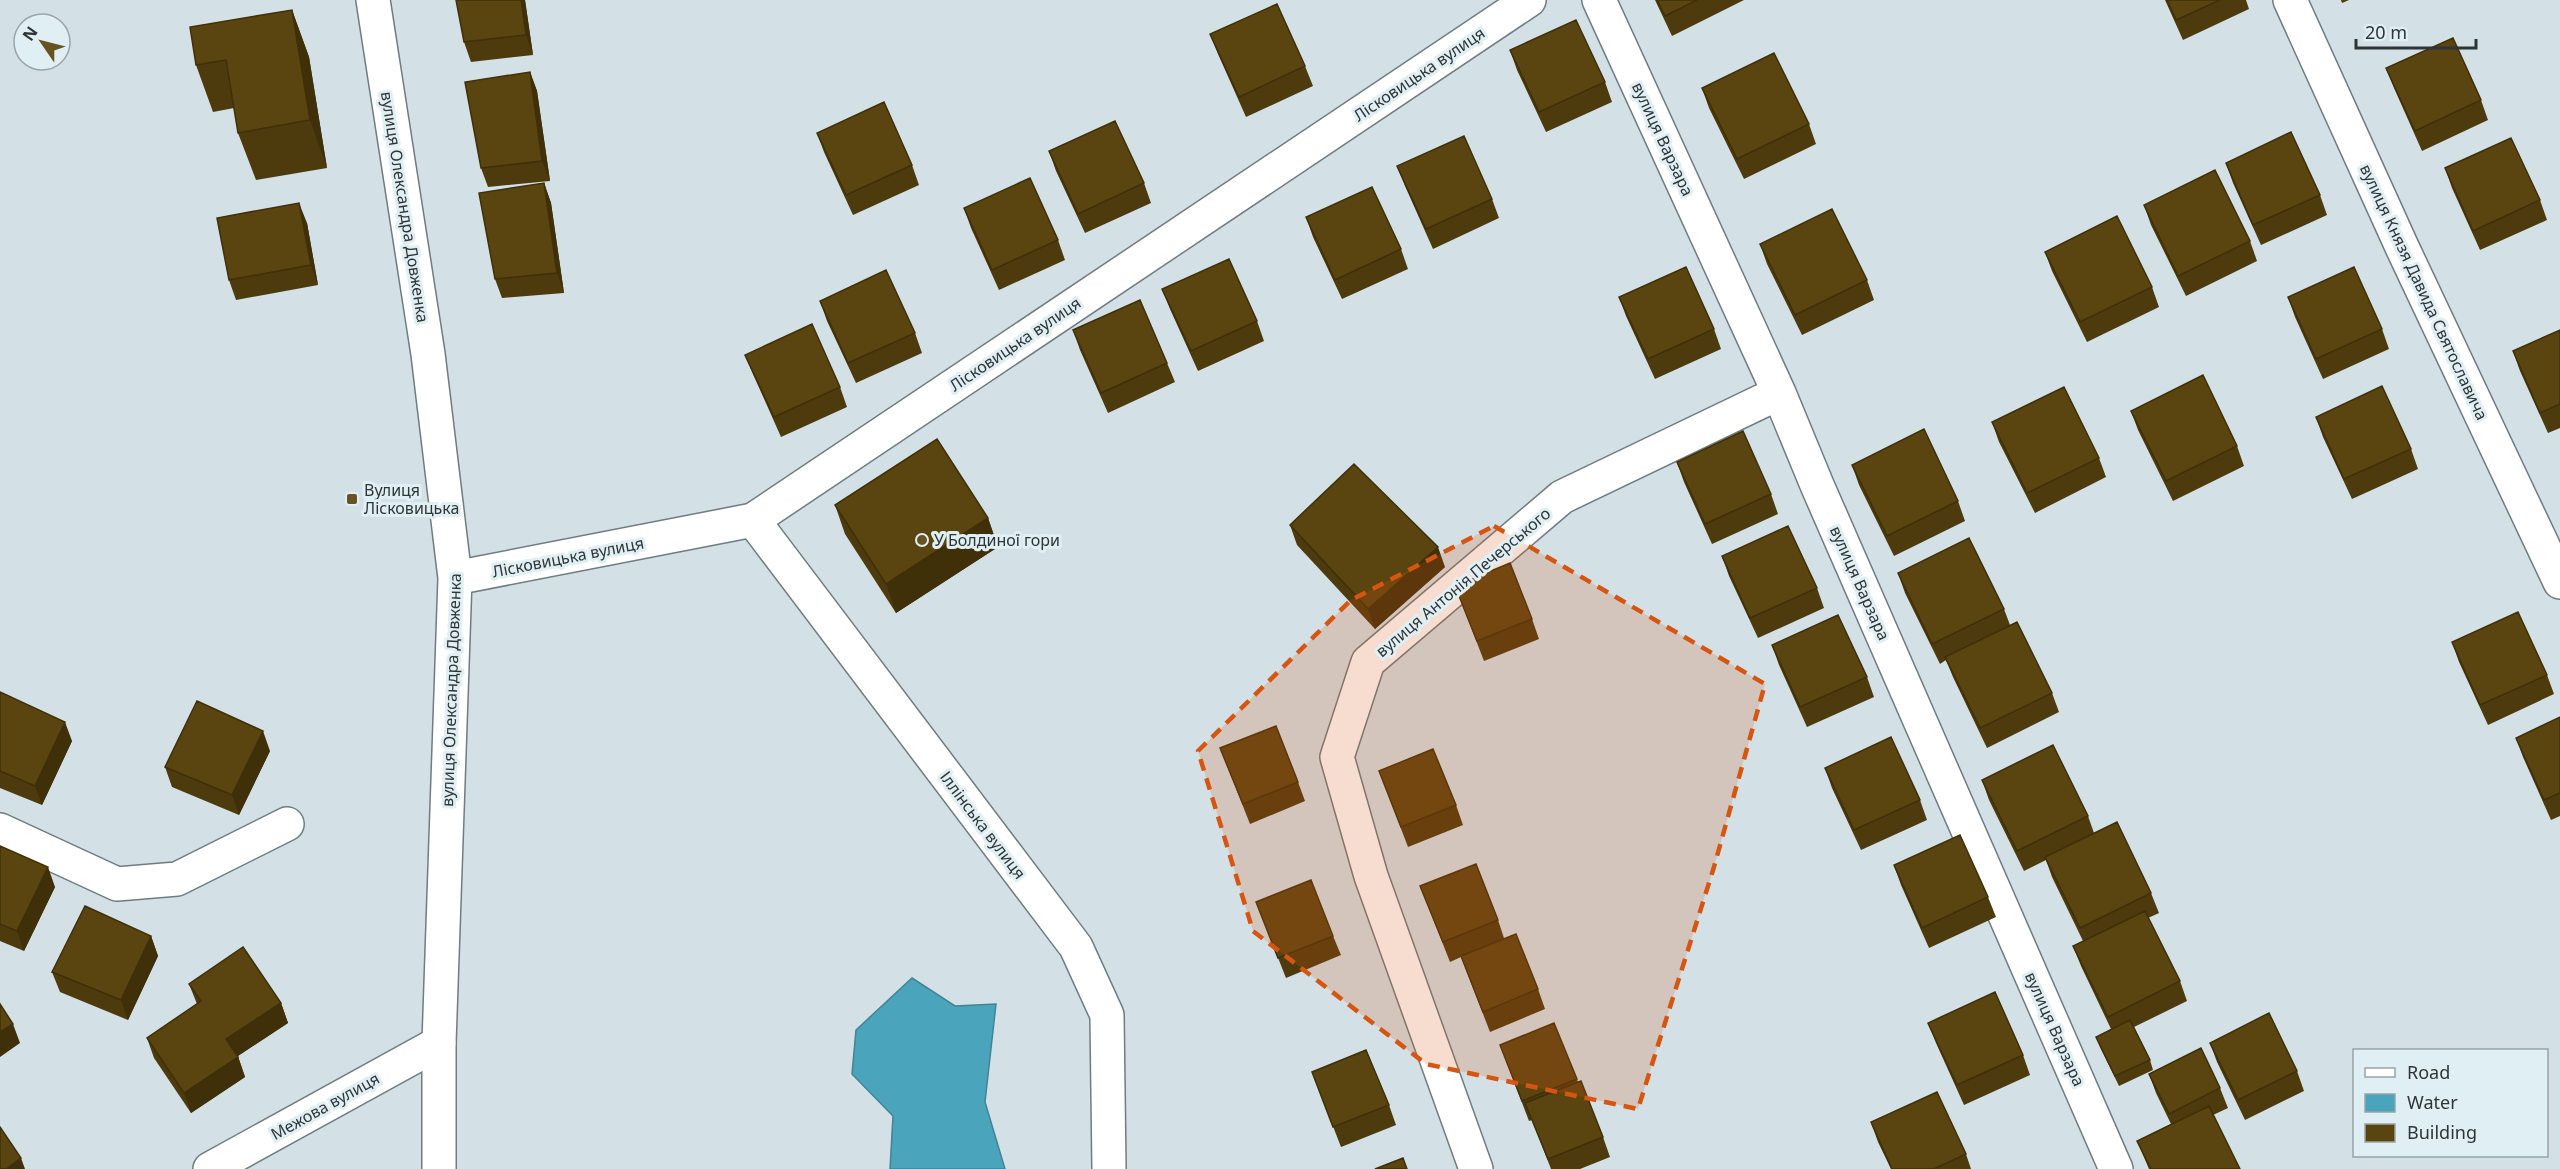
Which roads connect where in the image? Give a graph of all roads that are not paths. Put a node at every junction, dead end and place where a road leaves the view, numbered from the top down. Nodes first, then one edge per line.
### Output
1 (373, 0) edge
2 (1529, 0) edge
3 (1599, 0) edge
4 (2290, 0) edge
5 (1779, 393) junction
6 (753, 520) junction
7 (455, 578) junction
8 (2560, 582) edge
9 (287, 824) dead end
10 (0, 830) edge
11 (439, 1043) junction
12 (210, 1169) edge
13 (440, 1169) edge
14 (1110, 1169) edge
15 (1476, 1169) edge
16 (2116, 1169) edge

1 - 7 street, вулиця Олександра Довженка
2 - 6 street, Лісковицька вулиця
3 - 5 street, вулиця Варзара
4 - 8 street, вулиця Князя Давида Святославича
5 - 15 street, вулиця Антонія Печерського
5 - 16 street, вулиця Варзара
6 - 7 street, Лісковицька вулиця
6 - 14 street, Іллінська вулиця
7 - 11 street, вулиця Олександра Довженка
9 - 10 street
11 - 12 street, Межова вулиця
11 - 13 street, вулиця Олександра Довженка

